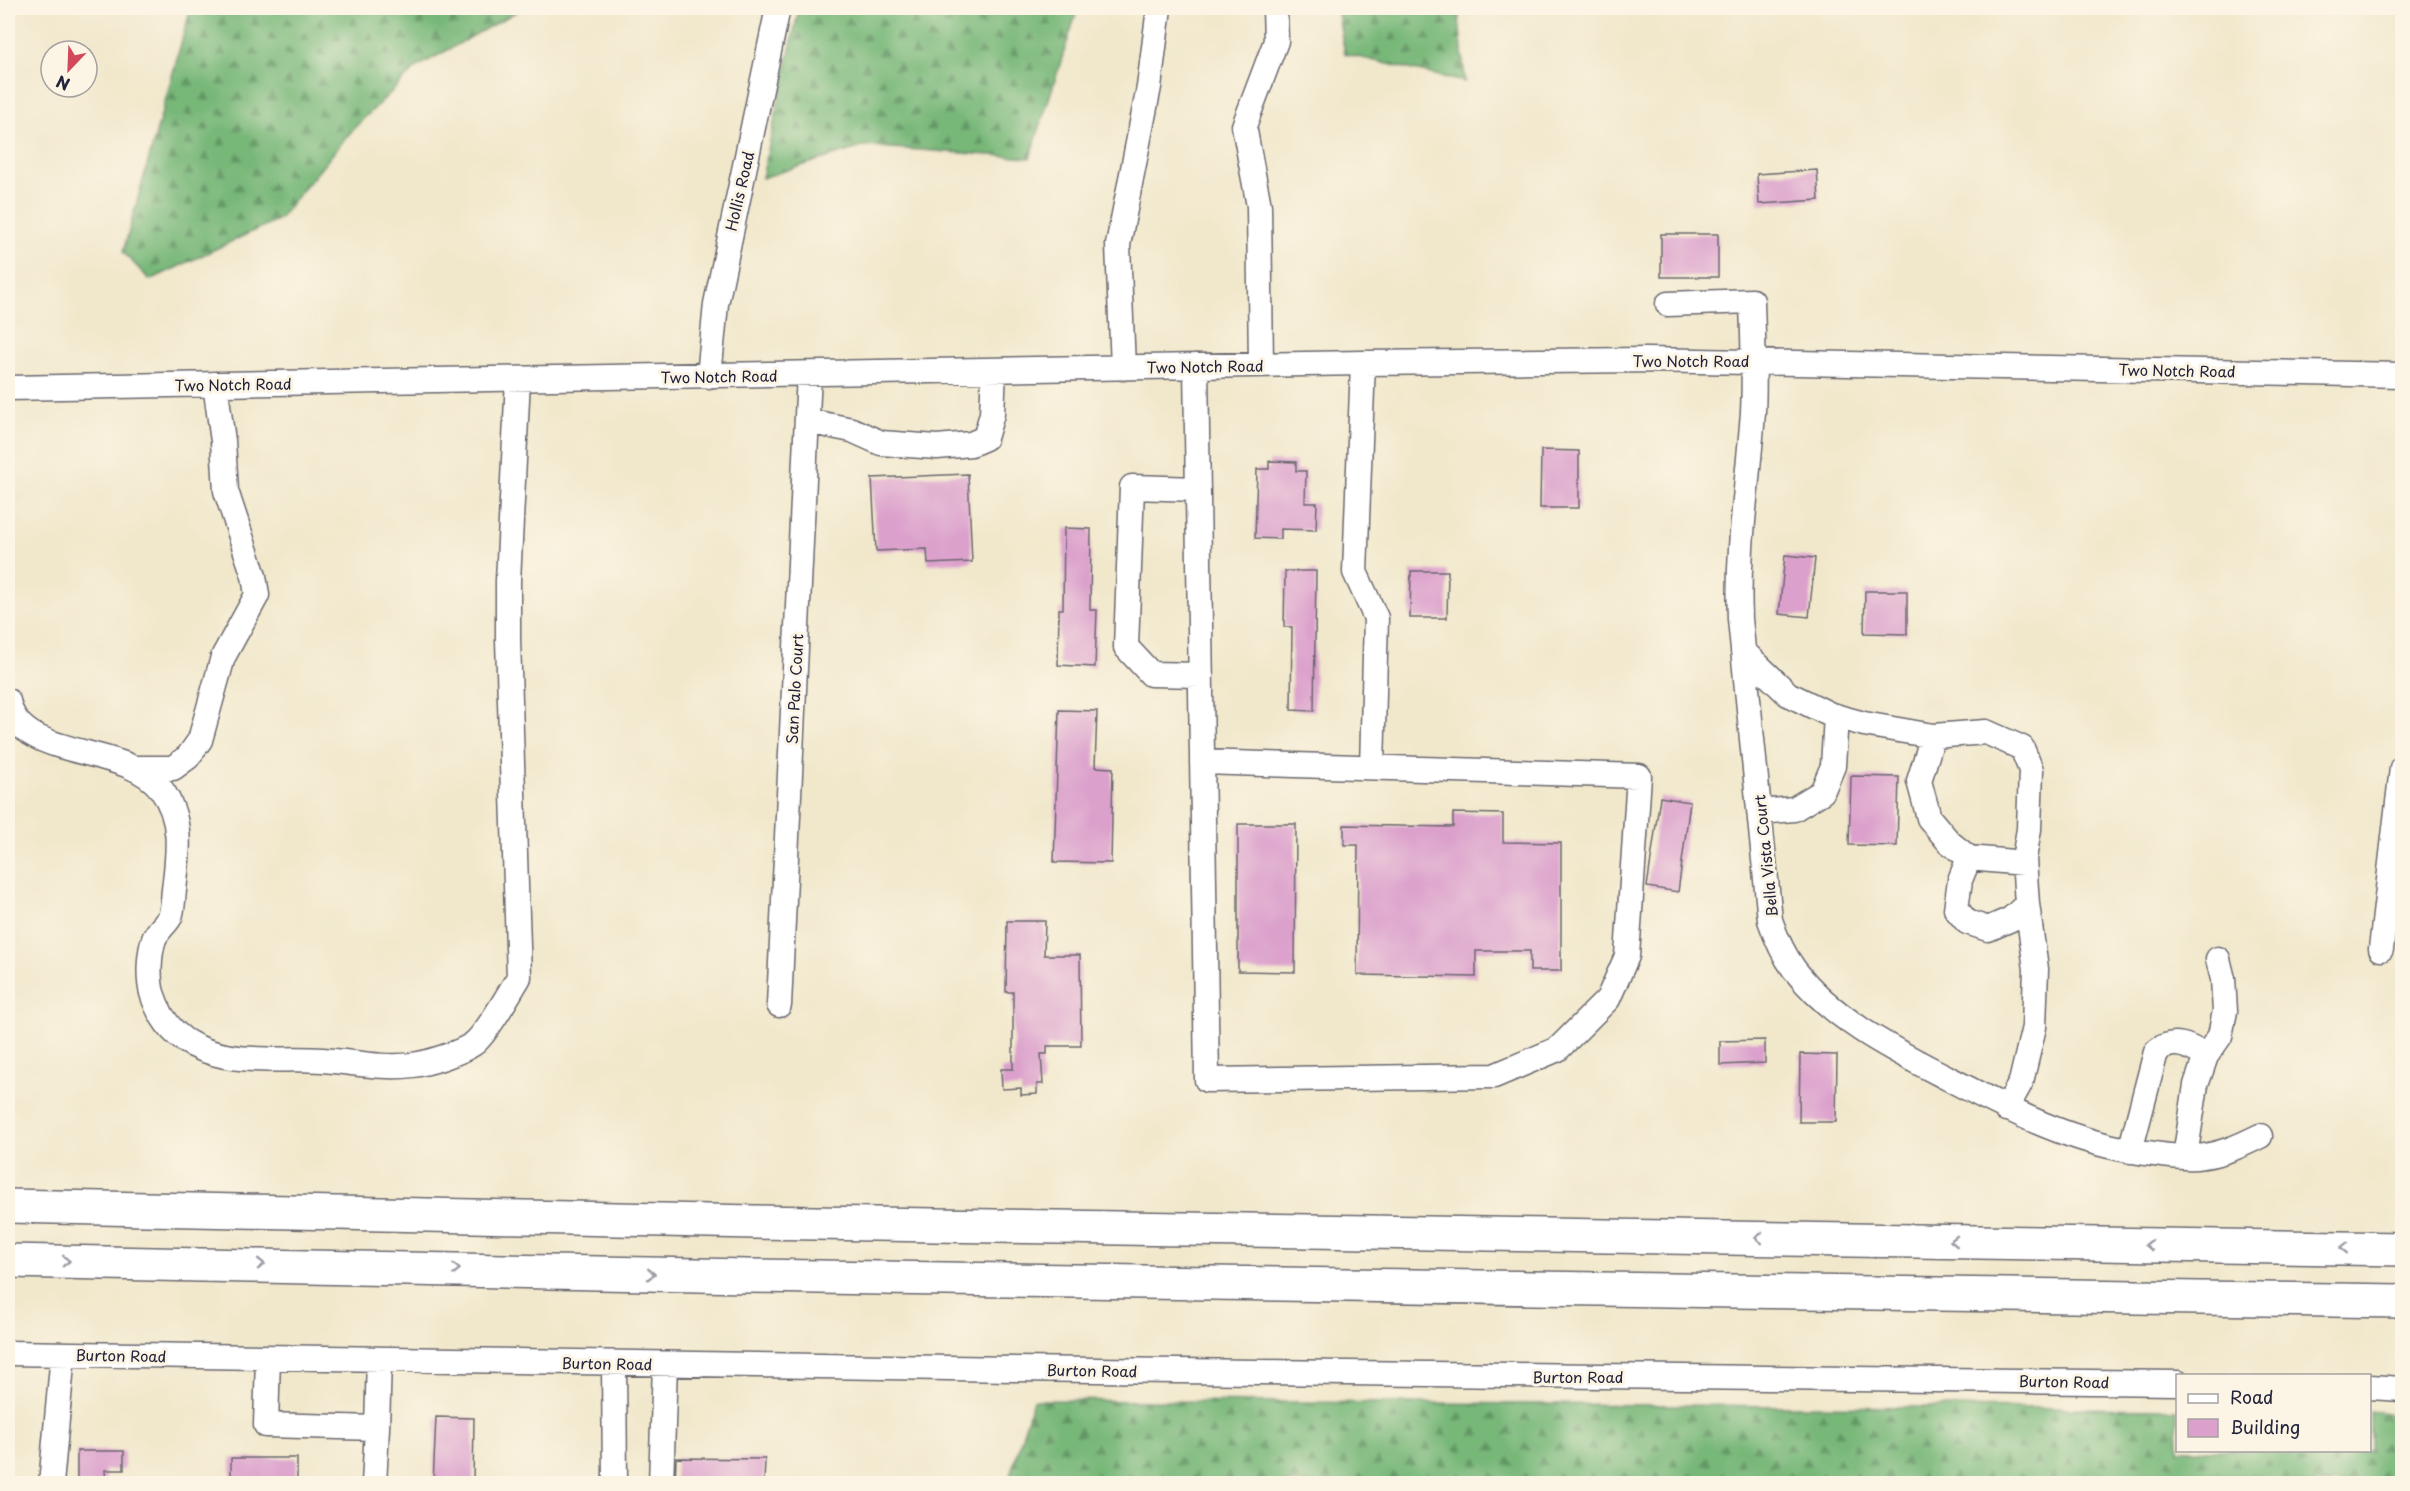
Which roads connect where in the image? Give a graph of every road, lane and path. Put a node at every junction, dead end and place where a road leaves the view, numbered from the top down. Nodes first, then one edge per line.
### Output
1 (778, 8) edge
2 (1159, 8) edge
3 (1275, 8) edge
4 (1668, 304) dead end
5 (1754, 360) junction
6 (1363, 363) junction
7 (1262, 365) junction
8 (1196, 366) junction
9 (1123, 368) junction
10 (994, 370) junction
11 (809, 374) junction
12 (2403, 375) edge
13 (710, 376) junction
14 (518, 379) junction
15 (215, 384) junction
16 (8, 388) edge
17 (807, 422) junction
18 (1198, 489) junction
19 (1743, 651) junction
20 (1201, 675) junction
21 (8, 701) edge
22 (1836, 716) junction
23 (1933, 736) junction
24 (1202, 762) junction
25 (134, 768) junction
26 (1372, 768) junction
27 (2403, 768) edge
28 (2400, 810) edge
29 (1760, 812) junction
30 (1969, 858) junction
31 (2024, 863) junction
32 (2026, 904) junction
33 (2381, 949) dead end
34 (2218, 959) dead end
35 (779, 1005) dead end
36 (2206, 1056) junction
37 (2006, 1109) junction
38 (2260, 1136) dead end
39 (2130, 1151) junction
40 (2185, 1157) junction
41 (8, 1206) edge
42 (2403, 1248) edge
43 (8, 1260) edge
44 (2403, 1301) edge
45 (8, 1353) edge
46 (63, 1354) junction
47 (268, 1358) junction
48 (379, 1359) junction
49 (614, 1363) junction
50 (665, 1364) junction
51 (2176, 1383) edge
52 (2371, 1387) edge
53 (2403, 1389) edge
54 (377, 1428) junction
55 (51, 1484) edge
56 (374, 1484) edge
57 (615, 1484) edge
58 (661, 1484) edge

1 - 13 street, Hollis Road
2 - 9 street
3 - 7 street
4 - 5 street, Bella Vista Court
5 - 6 street, Two Notch Road
5 - 12 street, Two Notch Road
5 - 19 street, Bella Vista Court
6 - 7 street, Two Notch Road
6 - 26 street
7 - 8 street, Two Notch Road
8 - 9 street, Two Notch Road
8 - 18 street
9 - 10 street, Two Notch Road
10 - 11 street, Two Notch Road
10 - 17 street
11 - 13 street, Two Notch Road
11 - 17 street, San Palo Court
13 - 14 street, Two Notch Road
14 - 15 street, Two Notch Road
14 - 25 street
15 - 16 street, Two Notch Road
15 - 25 street
17 - 35 street, San Palo Court
18 - 20 street
18 - 20 street
19 - 22 street
19 - 29 street, Bella Vista Court
20 - 24 street
21 - 25 street
22 - 23 street
22 - 29 street
23 - 30 street
23 - 31 street
24 - 26 street
24 - 26 street
27 - 28 street
28 - 33 street
29 - 37 street, Bella Vista Court
30 - 31 street
30 - 32 street
31 - 32 street
32 - 37 street
34 - 36 street
36 - 39 street
36 - 40 street
37 - 39 street, Bella Vista Court
38 - 40 street, Bella Vista Court
39 - 40 street, Bella Vista Court
42 -> 41 highway
43 -> 44 highway
45 - 46 street, Burton Road
46 - 47 street, Burton Road
46 - 55 street
47 - 48 street, Burton Road
47 - 54 street
48 - 49 street, Burton Road
48 - 54 street
49 - 50 street, Burton Road
49 - 57 street
50 - 51 street, Burton Road
50 - 58 street
52 - 53 street
54 - 56 street

